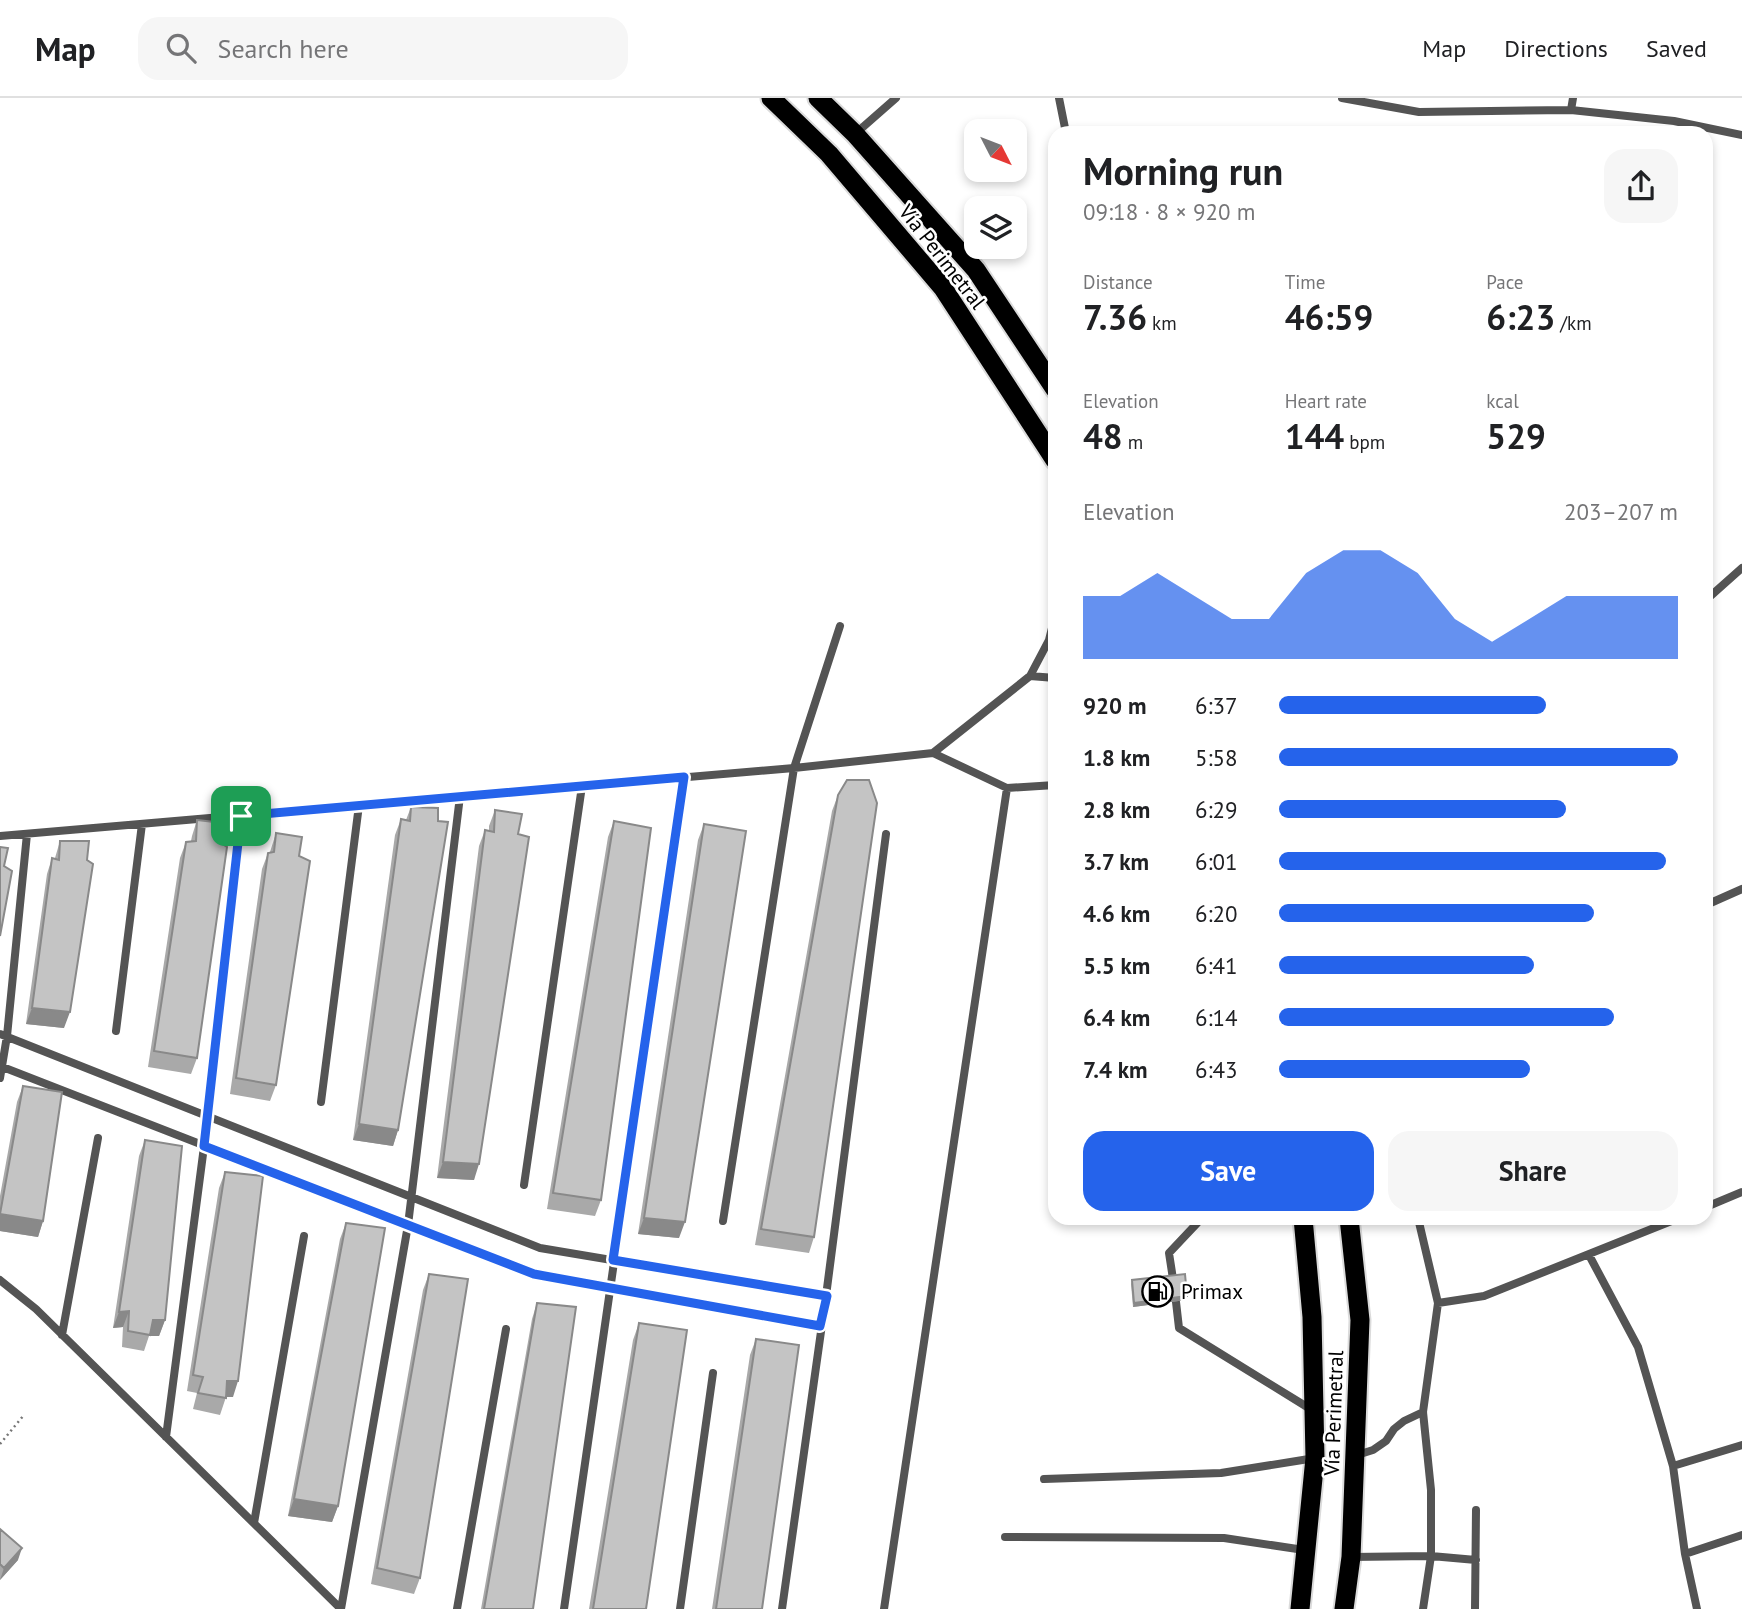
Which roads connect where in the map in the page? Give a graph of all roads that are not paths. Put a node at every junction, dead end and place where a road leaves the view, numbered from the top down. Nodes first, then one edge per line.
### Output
1 (771, 98) edge
2 (818, 98) edge
3 (896, 98) edge
4 (1059, 98) edge
5 (1342, 98) edge
6 (1573, 98) edge
7 (1571, 110) junction
8 (1065, 126) edge
9 (1698, 126) edge
10 (1713, 129) edge
11 (855, 134) junction
12 (1742, 135) edge
13 (1048, 379) edge
14 (1048, 449) edge
15 (1742, 568) edge
16 (1713, 594) edge
17 (840, 626) dead end
18 (1048, 642) edge
19 (1030, 676) junction
20 (1048, 677) edge
21 (933, 752) junction
22 (794, 768) junction
23 (684, 777) junction
24 (1048, 785) edge
25 (582, 786) junction
26 (1007, 788) junction
27 (460, 796) junction
28 (359, 805) junction
29 (241, 816) junction
30 (142, 824) junction
31 (27, 834) junction
32 (886, 834) dead end
33 (0, 836) edge
34 (1742, 889) edge
35 (1713, 902) edge
36 (116, 1031) dead end
37 (3, 1035) edge
38 (1, 1067) edge
39 (0, 1078) edge
40 (321, 1102) dead end
41 (208, 1116) junction
42 (99, 1138) dead end
43 (204, 1146) junction
44 (524, 1185) dead end
45 (1742, 1192) edge
46 (412, 1197) junction
47 (1713, 1204) edge
48 (723, 1222) dead end
49 (408, 1225) junction
50 (1195, 1225) edge
51 (1304, 1225) edge
52 (1350, 1225) edge
53 (1420, 1225) edge
54 (1662, 1225) edge
55 (304, 1236) dead end
56 (1589, 1255) junction
57 (613, 1260) junction
58 (1173, 1279) edge
59 (0, 1280) edge
60 (610, 1288) junction
61 (827, 1296) junction
62 (1176, 1302) edge
63 (1438, 1303) junction
64 (820, 1326) junction
65 (506, 1329) dead end
66 (62, 1335) junction
67 (713, 1373) dead end
68 (1314, 1412) junction
69 (1423, 1412) junction
70 (166, 1437) junction
71 (1742, 1445) edge
72 (1356, 1456) junction
73 (1315, 1458) junction
74 (1673, 1466) junction
75 (1044, 1479) dead end
76 (1476, 1510) dead end
77 (254, 1523) junction
78 (1742, 1535) edge
79 (1005, 1537) dead end
80 (1307, 1550) junction
81 (1685, 1554) junction
82 (1431, 1556) junction
83 (1351, 1557) junction
84 (1476, 1560) junction
85 (341, 1609) edge
86 (457, 1609) edge
87 (565, 1609) edge
88 (680, 1609) edge
89 (782, 1609) edge
90 (884, 1609) edge
91 (1300, 1609) edge
92 (1344, 1609) edge
93 (1423, 1609) edge
94 (1475, 1609) edge
95 (1697, 1609) edge

1 - 14 highway, Vía Perimetral
2 - 11 highway, Vía Perimetral
3 - 11 lane
4 - 8 lane
5 - 7 lane
6 - 7 lane
7 - 9 lane
10 - 12 lane
11 - 13 highway, Vía Perimetral
15 - 16 lane
17 - 22 lane
18 - 19 lane
19 - 20 lane
19 - 21 lane
21 - 22 lane
21 - 26 lane
22 - 23 lane
22 - 48 lane
23 - 25 lane
23 - 57 lane
24 - 26 lane
25 - 27 lane
25 - 44 lane
26 - 90 lane
27 - 28 lane
27 - 46 lane
28 - 29 lane
28 - 40 lane
29 - 30 lane
29 - 41 lane
30 - 31 lane
30 - 36 lane
31 - 33 lane
31 - 37 lane
32 - 61 lane
34 - 35 lane
37 - 38 lane
37 - 41 lane
38 - 39 lane
38 - 43 lane
41 - 43 lane
41 - 46 lane
42 - 66 lane
43 - 49 lane
43 - 70 lane
45 - 47 lane
46 - 49 lane
46 - 57 lane
49 - 60 lane
49 - 85 lane
50 - 58 lane
51 - 68 highway, Vía Perimetral
52 - 72 highway, Vía Perimetral
53 - 63 lane
54 - 56 lane
55 - 77 lane
56 - 63 lane
56 - 74 lane
57 - 60 lane
57 - 61 lane
59 - 66 lane
60 - 64 lane
60 - 87 lane
61 - 64 lane
62 - 68 lane
63 - 69 lane
64 - 89 lane
65 - 86 lane
66 - 70 lane
67 - 88 lane
68 - 73 highway, Vía Perimetral
69 - 72 lane
69 - 82 lane
70 - 77 lane
71 - 74 lane
72 - 83 highway, Vía Perimetral
73 - 75 lane
73 - 80 highway, Vía Perimetral
74 - 81 lane
76 - 84 lane
77 - 85 lane
78 - 81 lane
79 - 80 lane
80 - 91 highway, Vía Perimetral
81 - 95 lane
82 - 83 lane
82 - 84 lane
82 - 93 lane
83 - 92 highway, Vía Perimetral
84 - 94 lane

